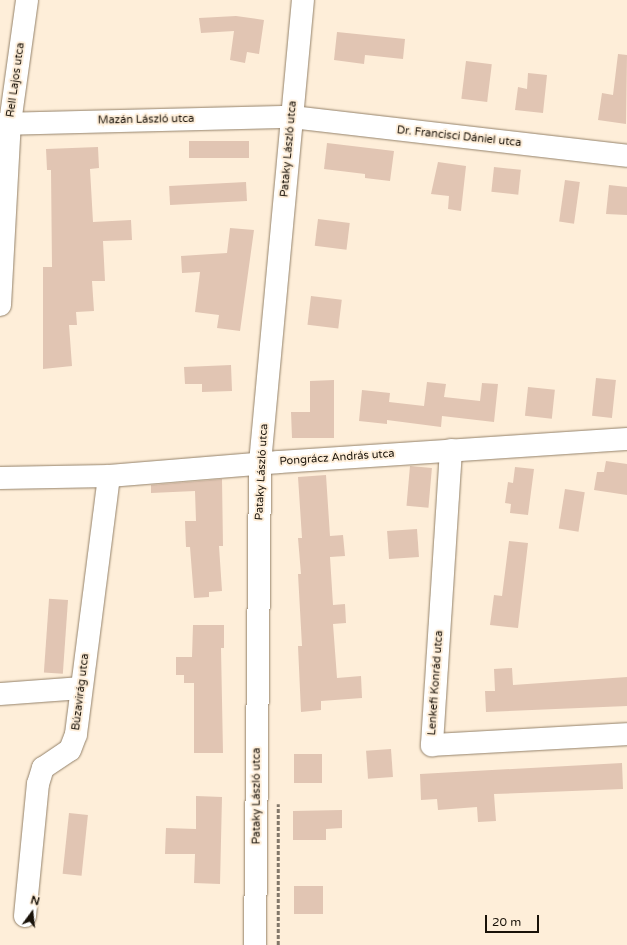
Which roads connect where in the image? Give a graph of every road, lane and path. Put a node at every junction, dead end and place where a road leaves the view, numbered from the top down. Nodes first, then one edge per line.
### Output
1 (26, 0) edge
2 (303, 0) edge
3 (292, 117) junction
4 (5, 123) edge
5 (627, 156) edge
6 (0, 305) edge
7 (627, 439) edge
8 (451, 450) junction
9 (260, 463) junction
10 (109, 476) junction
11 (0, 478) edge
12 (81, 688) junction
13 (0, 694) edge
14 (627, 734) edge
15 (25, 916) dead end
16 (256, 945) edge

1 - 4 street, Rell Lajos utca
2 - 3 street, Pataky László utca
3 - 4 street, Mazán László utca
3 - 5 street, Dr. Francisci Dániel utca
3 - 9 street, Pataky László utca
4 - 6 street, Rell Lajos utca
7 - 8 street, Pongrácz András utca
8 - 9 street, Pongrácz András utca
8 - 14 street, Lenkefi Konrád utca
9 - 10 street, Pongrácz András utca
9 - 16 street, Pataky László utca
10 - 11 street, Pongrácz András utca
10 - 12 street, Búzavirág utca
12 - 13 street
12 - 15 street, Búzavirág utca

